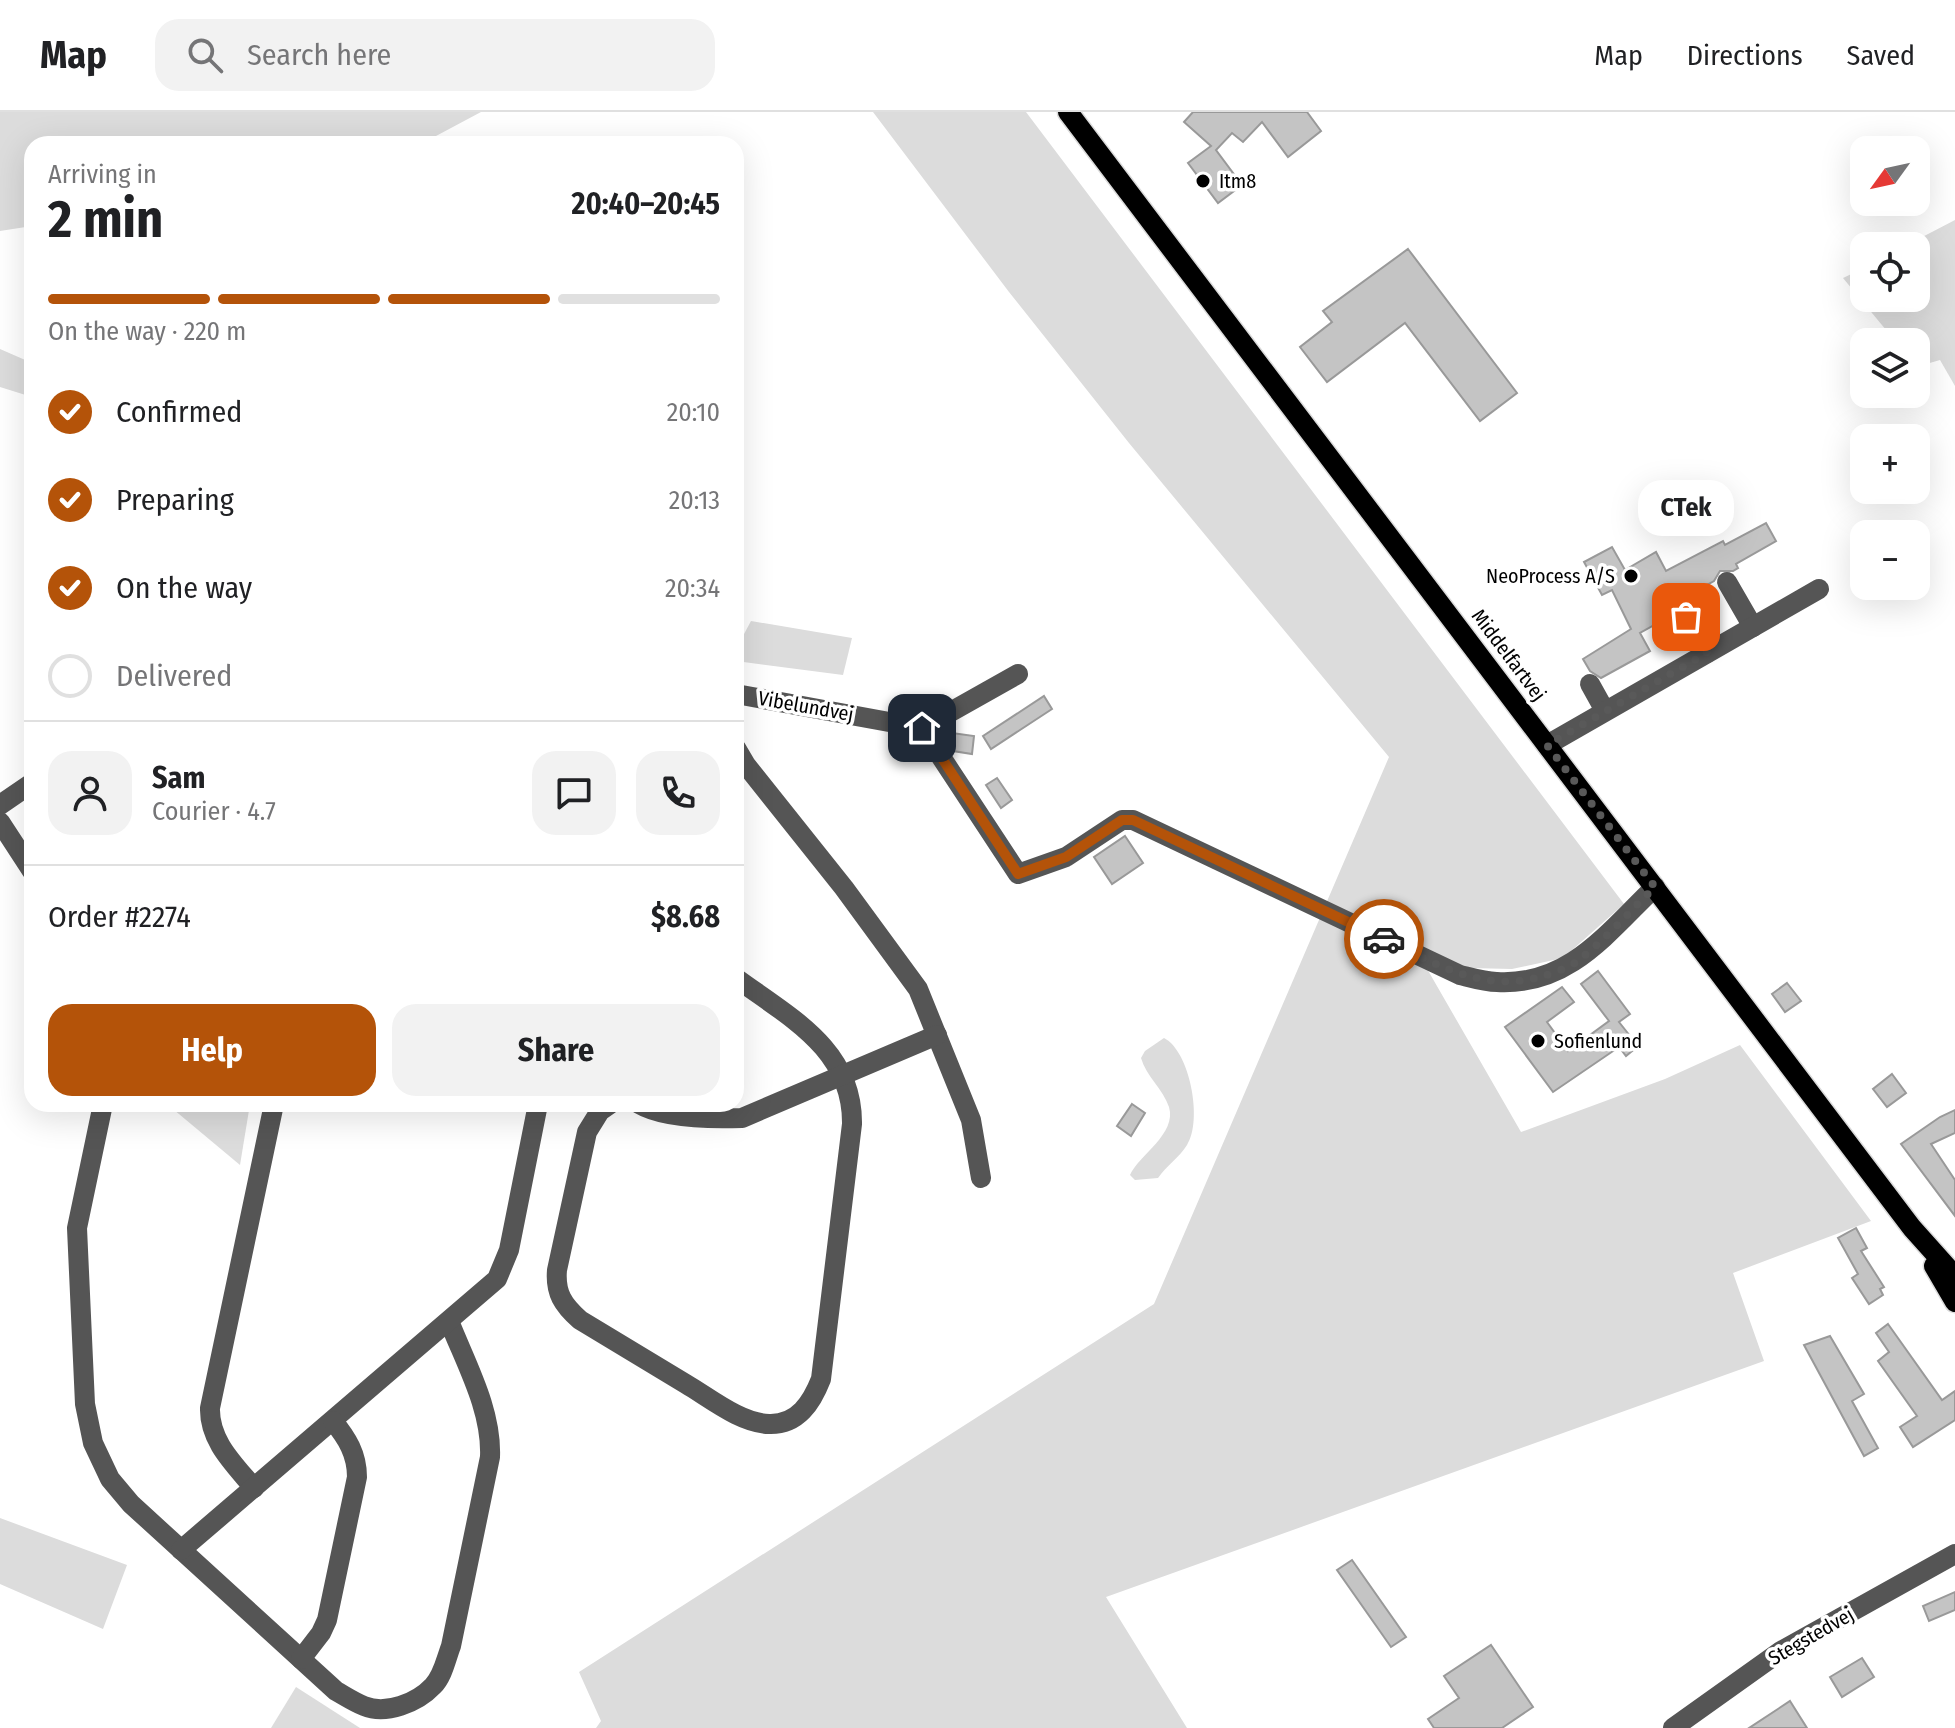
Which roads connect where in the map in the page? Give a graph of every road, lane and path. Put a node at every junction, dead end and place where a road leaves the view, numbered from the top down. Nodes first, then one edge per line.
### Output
1 (1068, 112) edge
2 (1727, 582) dead end
3 (1819, 589) dead end
4 (1686, 617) dead end
5 (1753, 627) junction
6 (1707, 653) junction
7 (1018, 674) dead end
8 (1590, 684) dead end
9 (744, 695) edge
10 (1605, 711) junction
11 (922, 728) junction
12 (1547, 745) junction
13 (744, 762) edge
14 (24, 788) edge
15 (0, 805) edge
16 (0, 822) edge
17 (24, 859) edge
18 (1655, 887) junction
19 (744, 984) edge
20 (937, 1035) junction
21 (843, 1076) junction
22 (101, 1112) edge
23 (272, 1112) edge
24 (536, 1112) edge
25 (599, 1112) edge
26 (663, 1112) edge
27 (981, 1178) dead end
28 (1912, 1228) junction
29 (1955, 1276) edge
30 (1955, 1302) edge
31 (449, 1321) junction
32 (333, 1421) junction
33 (254, 1488) junction
34 (181, 1550) junction
35 (1955, 1554) edge
36 (301, 1659) junction
37 (1673, 1728) edge

1 - 12 main road, Middelfartvej
2 - 5 street
3 - 5 street
4 - 6 street
5 - 6 street
6 - 10 street
7 - 11 street
8 - 10 street
9 - 11 street, Vibelundvej
10 - 12 street
11 - 18 street
12 - 18 main road, Middelfartvej
13 - 20 street
14 - 15 street
16 - 17 street
18 - 28 main road, Middelfartvej
19 - 21 street
20 - 21 street
20 - 27 street
21 - 25 street
21 - 26 street
22 - 34 street
23 - 33 street
24 - 31 street
28 - 29 main road, Middelfartvej
28 - 30 main road, Middelfartvej
31 - 32 street
31 - 36 street
32 - 33 street
32 - 36 street
33 - 34 street
34 - 36 street
35 - 37 street, Stegstedvej

